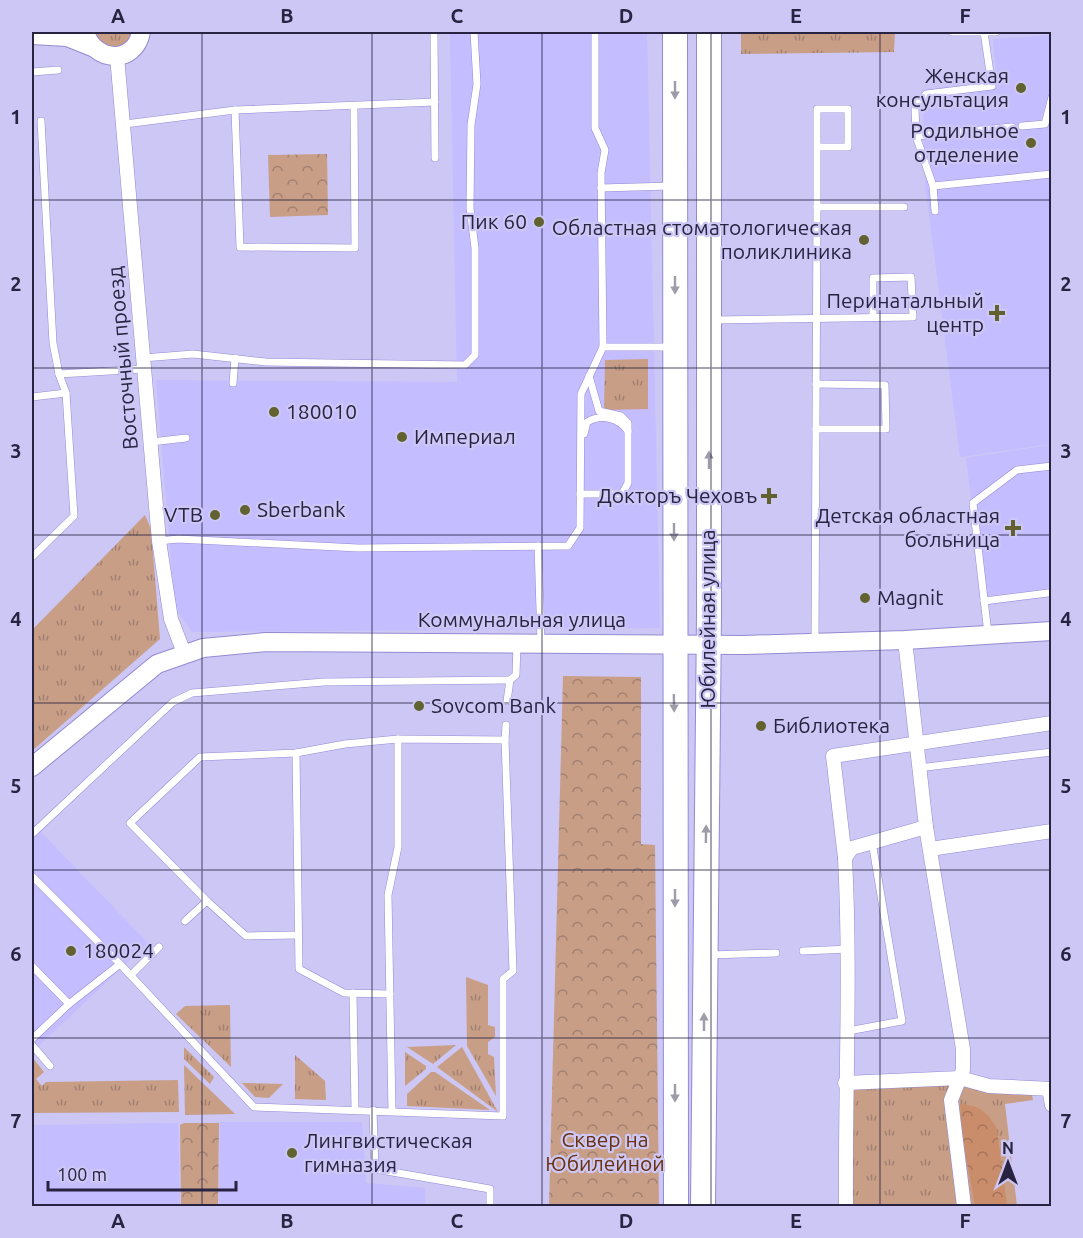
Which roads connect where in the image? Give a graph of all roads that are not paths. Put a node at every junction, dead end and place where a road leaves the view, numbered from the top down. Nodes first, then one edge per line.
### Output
1 (434, 32) edge
2 (474, 32) edge
3 (595, 32) edge
4 (675, 32) edge
5 (709, 32) edge
6 (952, 32) edge
7 (984, 32) edge
8 (996, 32) edge
9 (144, 34) edge
10 (32, 35) edge
11 (89, 40) edge
12 (117, 56) junction
13 (58, 70) dead end
14 (32, 72) edge
15 (1052, 97) edge
16 (435, 102) junction
17 (354, 107) junction
18 (235, 110) junction
19 (41, 121) dead end
20 (125, 124) junction
21 (1022, 126) dead end
22 (1012, 127) dead end
23 (916, 136) junction
24 (817, 147) junction
25 (435, 158) dead end
26 (1052, 174) edge
27 (675, 186) junction
28 (933, 186) junction
29 (602, 188) junction
30 (817, 207) junction
31 (904, 207) dead end
32 (935, 211) dead end
33 (873, 317) junction
34 (816, 318) junction
35 (708, 320) junction
36 (675, 347) junction
37 (603, 348) junction
38 (235, 358) junction
39 (143, 363) junction
40 (58, 374) junction
41 (589, 376) junction
42 (233, 383) dead end
43 (816, 384) junction
44 (66, 393) junction
45 (32, 397) edge
46 (816, 429) junction
47 (628, 430) junction
48 (186, 438) dead end
49 (151, 442) junction
50 (1052, 466) edge
51 (582, 494) junction
52 (159, 541) junction
53 (538, 546) junction
54 (32, 557) edge
55 (1048, 593) dead end
56 (984, 601) junction
57 (1052, 631) edge
58 (988, 634) junction
59 (905, 640) junction
60 (517, 643) junction
61 (815, 643) junction
62 (541, 644) junction
63 (674, 644) junction
64 (708, 645) junction
65 (184, 653) junction
66 (510, 680) junction
67 (507, 701) dead end
68 (1052, 723) edge
69 (506, 724) dead end
70 (398, 739) junction
71 (505, 740) junction
72 (915, 742) junction
73 (1052, 752) edge
74 (296, 753) junction
75 (32, 767) edge
76 (918, 768) junction
77 (926, 827) junction
78 (1052, 831) edge
79 (32, 834) edge
80 (872, 842) junction
81 (930, 849) junction
82 (845, 858) junction
83 (32, 876) edge
84 (207, 901) junction
85 (185, 921) dead end
86 (298, 935) junction
87 (159, 947) dead end
88 (850, 949) junction
89 (803, 951) dead end
90 (776, 953) dead end
91 (705, 956) junction
92 (120, 964) junction
93 (32, 966) edge
94 (131, 975) junction
95 (353, 993) junction
96 (390, 994) junction
97 (69, 1004) junction
98 (847, 1031) junction
99 (32, 1039) edge
100 (32, 1045) edge
101 (50, 1065) dead end
102 (960, 1078) junction
103 (845, 1083) junction
104 (1050, 1089) edge
105 (1052, 1105) edge
106 (355, 1109) junction
107 (372, 1110) junction
108 (392, 1111) junction
109 (490, 1206) edge
110 (676, 1206) edge
111 (703, 1206) edge
112 (846, 1206) edge
113 (964, 1206) edge

1 - 16 lane
2 - 38 lane
3 - 29 lane
4 -> 27 highway, Юбилейная улица
5 - 35 highway, Юбилейная улица
6 - 7 lane
7 - 8 lane
7 - 23 lane
9 - 12 main road
10 - 11 main road
11 - 12 main road
12 - 20 street, Восточный проезд
13 - 14 lane
15 - 21 lane
16 - 17 lane
16 - 25 lane
17 - 18 lane
17 - 18 lane
18 - 20 lane
19 - 40 lane
20 - 39 street, Восточный проезд
22 - 23 lane
23 - 28 lane
24 - 24 lane
24 - 30 lane
26 - 28 lane
27 - 29 lane
27 -> 36 highway, Юбилейная улица
28 - 32 lane
29 - 37 lane
30 - 31 lane
30 - 34 lane
33 - 33 lane
33 - 34 lane
34 - 35 lane
34 - 43 lane
64 -> 35 highway, Юбилейная улица
36 - 37 lane
36 -> 63 highway, Юбилейная улица
37 - 41 lane
38 - 39 lane
38 - 42 lane
39 - 40 lane
39 - 49 street, Восточный проезд
40 - 44 lane
41 - 47 lane
41 - 51 lane
43 - 46 lane
43 - 46 lane
44 - 45 lane
44 - 54 lane
46 - 61 lane
47 - 51 lane
47 - 51 lane
48 - 49 lane
49 - 52 street, Восточный проезд
50 - 56 lane
51 - 53 lane
52 - 53 lane
52 - 65 street, Восточный проезд
53 - 62 lane
55 - 56 lane
56 - 58 lane
57 - 58 main road, Коммунальная улица
58 - 59 main road, Коммунальная улица
59 - 61 main road, Коммунальная улица
59 - 72 street
60 - 62 main road, Коммунальная улица
60 - 65 main road, Коммунальная улица
60 - 66 lane
61 - 64 main road, Коммунальная улица
62 - 63 main road, Коммунальная улица
63 - 64 main road, Коммунальная улица
63 -> 110 highway, Юбилейная улица
91 -> 64 highway, Юбилейная улица
65 - 75 main road, Коммунальная улица
66 - 67 lane
66 - 79 lane
68 - 72 street
69 - 71 lane
70 - 71 lane
70 - 74 lane
70 - 96 lane
71 - 108 lane
72 - 76 street
72 - 82 street
73 - 76 lane
74 - 84 lane
74 - 86 lane
76 - 77 street
77 - 80 street
77 - 81 street
78 - 81 street
80 - 82 street
80 - 98 lane
81 - 102 street
82 - 88 street
83 - 92 lane
84 - 85 lane
84 - 86 lane
86 - 95 lane
87 - 94 lane
88 - 89 lane
88 - 98 street
90 - 91 lane
111 -> 91 highway, Юбилейная улица
92 - 94 lane
92 - 97 lane
93 - 97 lane
94 - 106 lane
95 - 96 lane
95 - 106 lane
96 - 108 lane
97 - 99 lane
98 - 103 street
100 - 101 lane
102 - 103 street
102 - 104 street
102 - 113 street
103 - 112 street
104 - 105 street
106 - 107 lane
107 - 108 lane
107 - 109 lane

